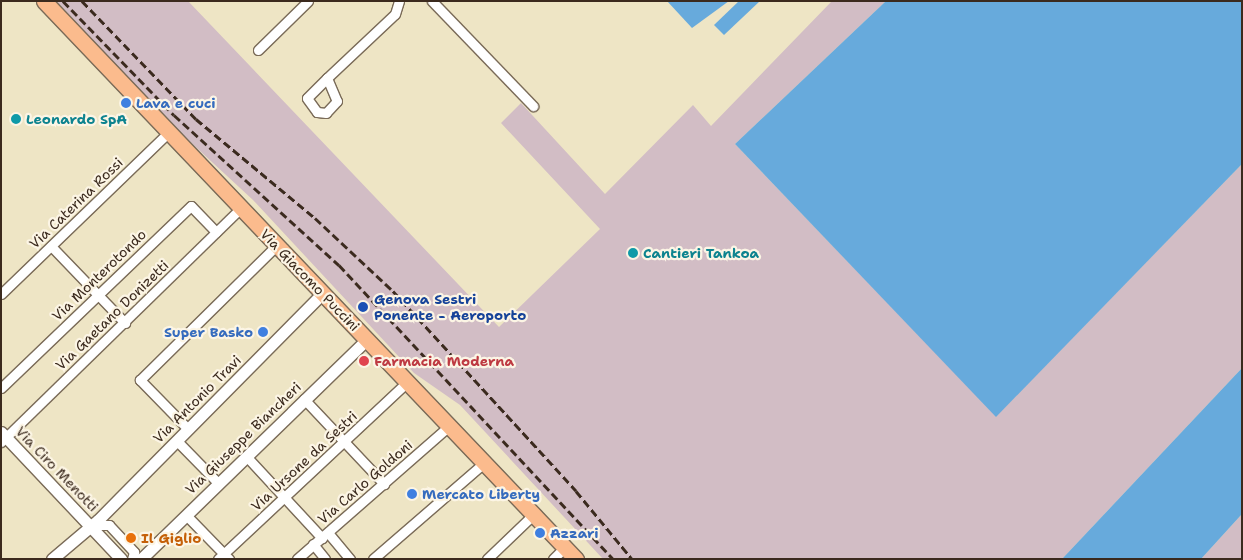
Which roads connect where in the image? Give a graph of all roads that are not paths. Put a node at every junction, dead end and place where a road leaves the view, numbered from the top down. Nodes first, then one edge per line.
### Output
1 (44, 1) edge
2 (308, 1) edge
3 (399, 1) edge
4 (432, 1) edge
5 (258, 50) dead end
6 (327, 78) junction
7 (533, 106) dead end
8 (169, 132) junction
9 (241, 208) junction
10 (216, 232) junction
11 (277, 245) junction
12 (51, 246) junction
13 (323, 293) junction
14 (1, 294) edge
15 (98, 295) junction
16 (125, 323) junction
17 (367, 339) junction
18 (408, 381) junction
19 (1, 388) edge
20 (304, 400) junction
21 (450, 425) junction
22 (188, 429) junction
23 (3, 437) edge
24 (177, 441) junction
25 (345, 443) junction
26 (246, 456) junction
27 (485, 462) junction
28 (218, 483) junction
29 (384, 484) junction
30 (284, 498) junction
31 (534, 514) junction
32 (186, 515) junction
33 (91, 526) junction
34 (325, 536) junction
35 (313, 544) junction
36 (565, 547) junction
37 (224, 557) edge
38 (52, 559) edge
39 (121, 559) edge
40 (132, 559) edge
41 (141, 559) edge
42 (297, 559) edge
43 (325, 559) edge
44 (350, 559) edge
45 (373, 559) edge
46 (487, 559) edge
47 (553, 559) edge
48 (576, 559) edge

1 - 8 main road, Via Giacomo Puccini
2 - 5 street
3 - 6 street
4 - 7 street
6 - 6 street
8 - 9 main road, Via Giacomo Puccini
8 - 12 street, Via Caterina Rossi
9 - 10 street, Via Gaetano Donizetti
9 - 11 main road, Via Giacomo Puccini
10 - 15 street, Via Monterotondo
10 - 16 street, Via Gaetano Donizetti
11 - 13 main road, Via Giacomo Puccini
11 - 22 street
12 - 14 street, Via Caterina Rossi
12 - 15 street
13 - 17 main road, Via Giacomo Puccini
13 - 22 street, Via Antonio Travi
15 - 16 street
15 - 19 street, Via Monterotondo
16 - 23 street, Via Gaetano Donizetti
17 - 18 main road, Via Giacomo Puccini
17 - 20 street, Via Giuseppe Biancheri
18 - 21 main road, Via Giacomo Puccini
18 - 25 street, Via Ursone da Sestri
20 - 25 street
20 - 26 street, Via Giuseppe Biancheri
21 - 27 main road, Via Giacomo Puccini
21 - 29 street, Via Carlo Goldoni
22 - 24 street, Via Antonio Travi
23 - 33 street, Via Ciro Menotti
24 - 28 street
24 - 33 street, Via Antonio Travi
25 - 29 street
25 - 30 street, Via Ursone da Sestri
26 - 28 street, Via Giuseppe Biancheri
26 - 30 street
27 - 31 main road, Via Giacomo Puccini
27 - 45 street
28 - 32 street, Via Giuseppe Biancheri
29 - 34 street, Via Carlo Goldoni
30 - 34 street
30 - 37 street, Via Ursone da Sestri
31 - 36 main road, Via Giacomo Puccini
31 - 46 street
32 - 37 street
32 - 41 street, Via Giuseppe Biancheri
33 - 38 street, Via Antonio Travi
33 - 39 street, Via Ciro Menotti
33 - 40 street, Via Ciro Menotti
34 - 35 street, Via Carlo Goldoni
34 - 44 street
35 - 42 street, Via Carlo Goldoni
35 - 43 street
36 - 47 street
36 - 48 main road, Via Giacomo Puccini

